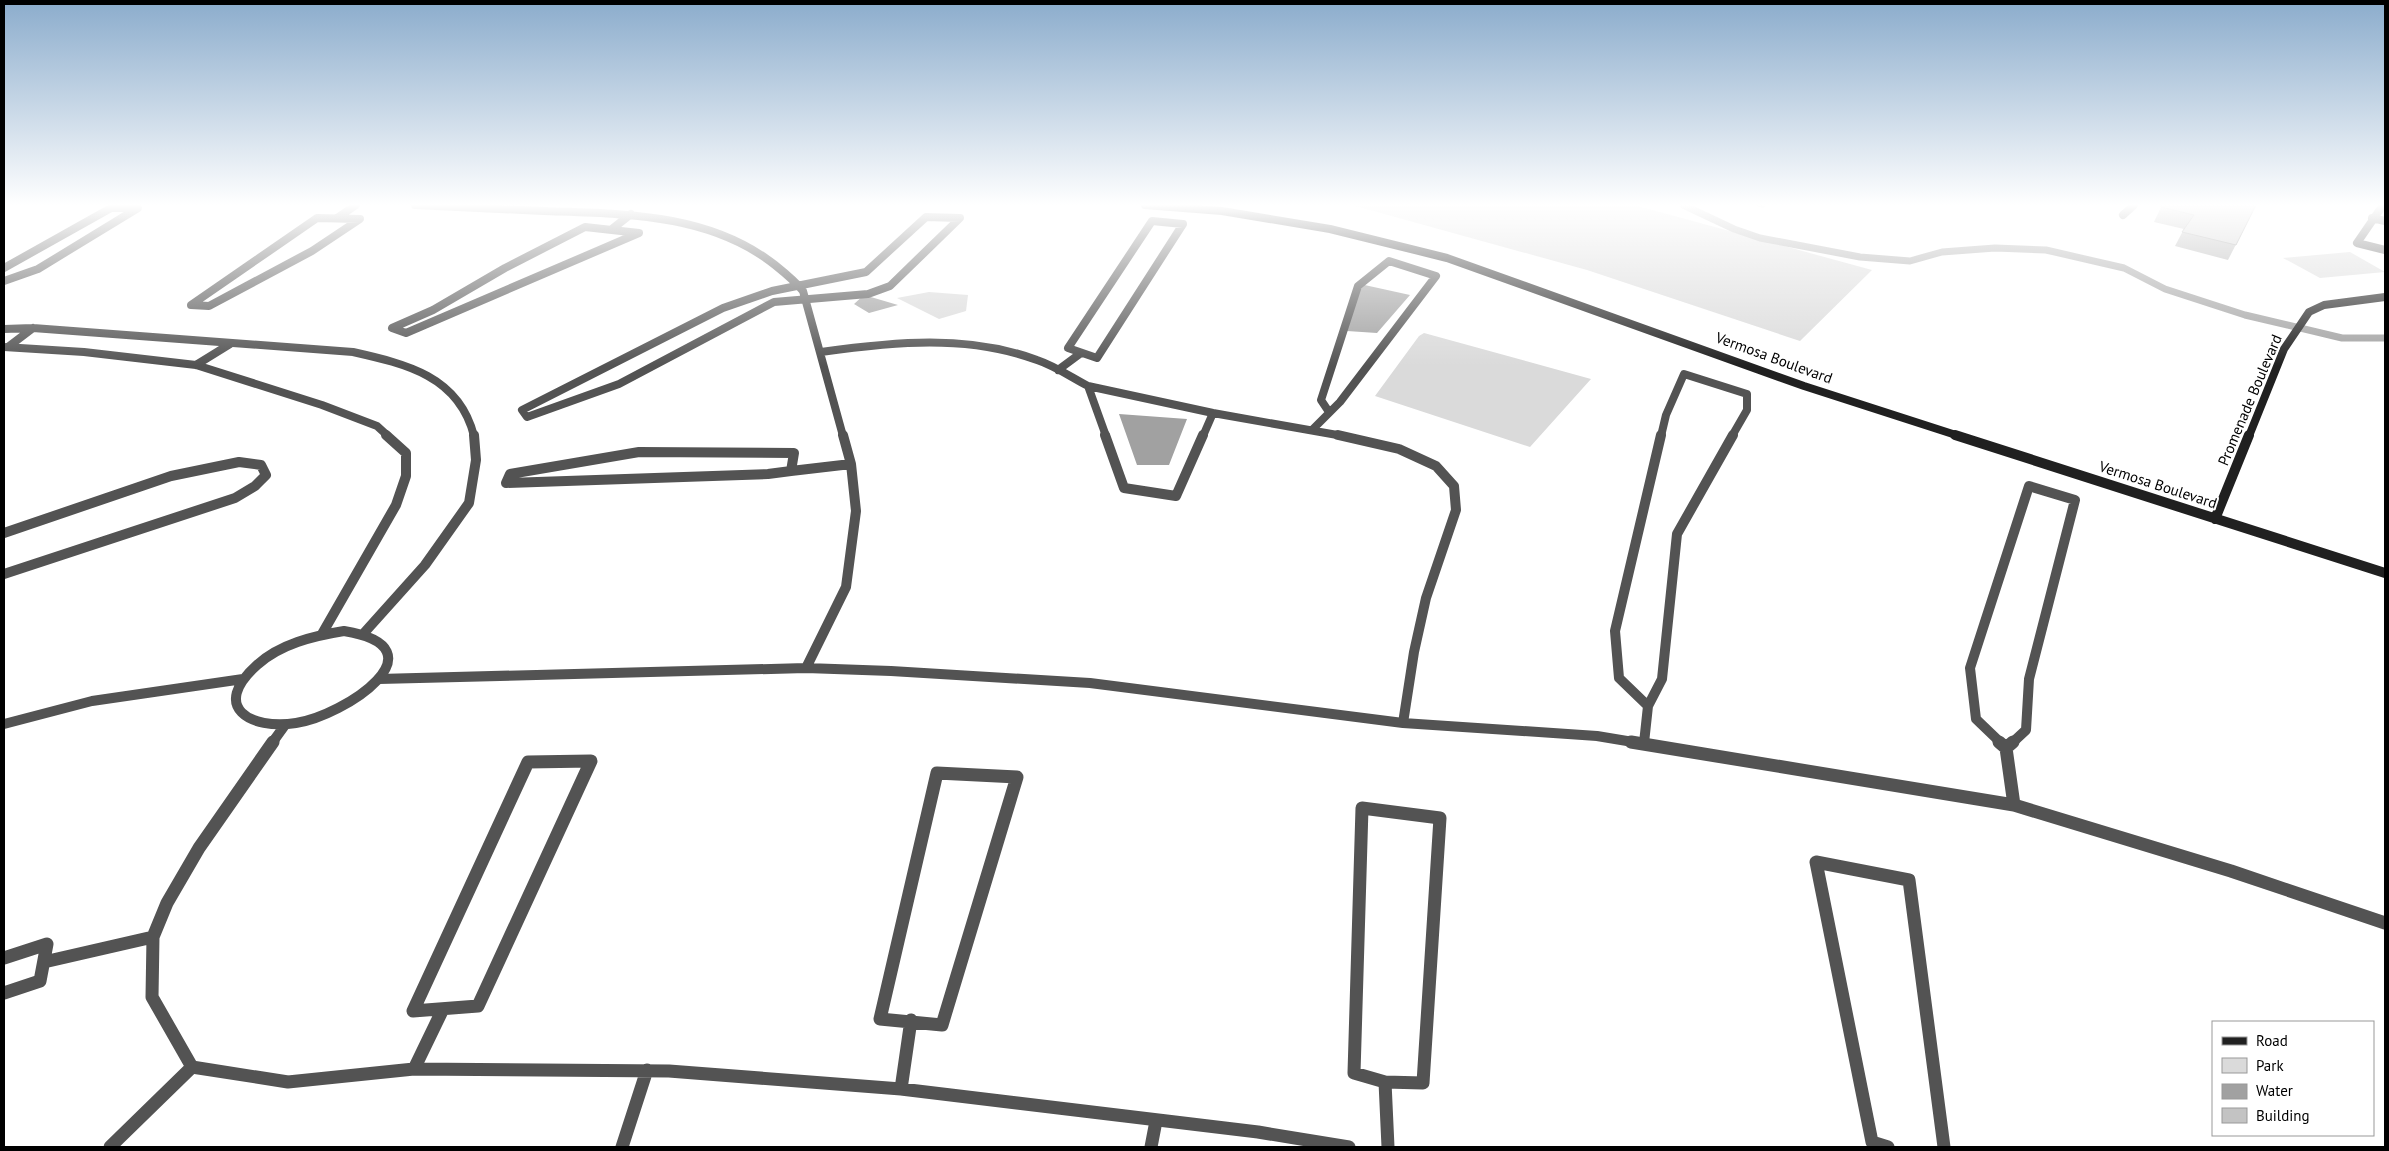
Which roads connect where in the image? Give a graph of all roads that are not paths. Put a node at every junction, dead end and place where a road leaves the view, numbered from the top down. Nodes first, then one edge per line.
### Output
1 (21, 259) edge
2 (53, 259) edge
3 (257, 259) edge
4 (298, 259) edge
5 (523, 259) edge
6 (579, 259) edge
7 (767, 259) edge
8 (880, 259) edge
9 (918, 259) edge
10 (1127, 259) edge
11 (1161, 259) edge
12 (1449, 259) edge
13 (4, 268) edge
14 (4, 281) edge
15 (799, 286) junction
16 (772, 291) junction
17 (2385, 297) edge
18 (806, 298) junction
19 (774, 302) junction
20 (33, 328) junction
21 (4, 330) edge
22 (230, 344) junction
23 (6, 347) edge
24 (821, 352) junction
25 (1081, 353) junction
26 (196, 365) junction
27 (1058, 370) junction
28 (1088, 386) junction
29 (1328, 412) junction
30 (1213, 413) junction
31 (1313, 429) junction
32 (851, 464) junction
33 (791, 472) junction
34 (2215, 519) junction
35 (4, 533) edge
36 (2385, 573) edge
37 (4, 574) edge
38 (364, 633) junction
39 (322, 634) junction
40 (806, 668) junction
41 (242, 679) junction
42 (379, 679) junction
43 (1648, 706) junction
44 (1403, 723) junction
45 (4, 724) edge
46 (286, 725) junction
47 (1644, 743) junction
48 (2006, 748) junction
49 (2014, 805) junction
50 (2385, 923) edge
51 (153, 937) junction
52 (4, 958) edge
53 (44, 962) junction
54 (4, 993) edge
55 (443, 1009) junction
56 (911, 1020) junction
57 (192, 1067) junction
58 (414, 1070) junction
59 (647, 1070) junction
60 (1385, 1082) junction
61 (901, 1090) junction
62 (1156, 1121) junction
63 (110, 1147) edge
64 (622, 1147) edge
65 (1151, 1147) edge
66 (1348, 1147) edge
67 (1388, 1147) edge
68 (1888, 1147) edge
69 (1944, 1147) edge

1 - 13 street
2 - 14 street
3 - 4 street
5 - 6 street
7 - 15 street
8 - 15 street
9 - 18 street
10 - 25 street
11 - 25 street
12 - 34 main road, Vermosa Boulevard
15 - 16 street
15 - 18 street
16 - 19 street
16 - 19 street
17 - 34 main road, Promenade Boulevard
18 - 19 street
18 - 24 street
20 - 21 street
20 - 22 street
20 - 23 street
22 - 26 street
22 - 38 street
23 - 26 street
24 - 27 street
24 - 32 street
25 - 27 street
26 - 39 street
27 - 28 street
28 - 30 street
28 - 30 street
29 - 29 street
29 - 31 street
30 - 31 street
31 - 44 street
32 - 33 street
32 - 40 street
33 - 33 street
34 - 36 main road, Vermosa Boulevard
35 - 37 street
38 - 39 street
38 - 42 street
39 - 41 street
40 - 42 street
40 - 44 street
41 - 45 street
41 - 46 street
42 - 46 street
43 - 43 street
43 - 47 street
44 - 47 street
46 - 51 street
47 - 49 street
48 - 48 street
48 - 49 street
49 - 50 street
51 - 53 street
51 - 57 street
52 - 53 street
53 - 54 street
55 - 55 street
55 - 58 street
56 - 56 street
56 - 61 street
57 - 58 street
57 - 63 street
58 - 59 street
59 - 61 street
59 - 64 street
60 - 60 street
60 - 67 street
61 - 62 street
62 - 65 street
62 - 66 street
68 - 69 street

